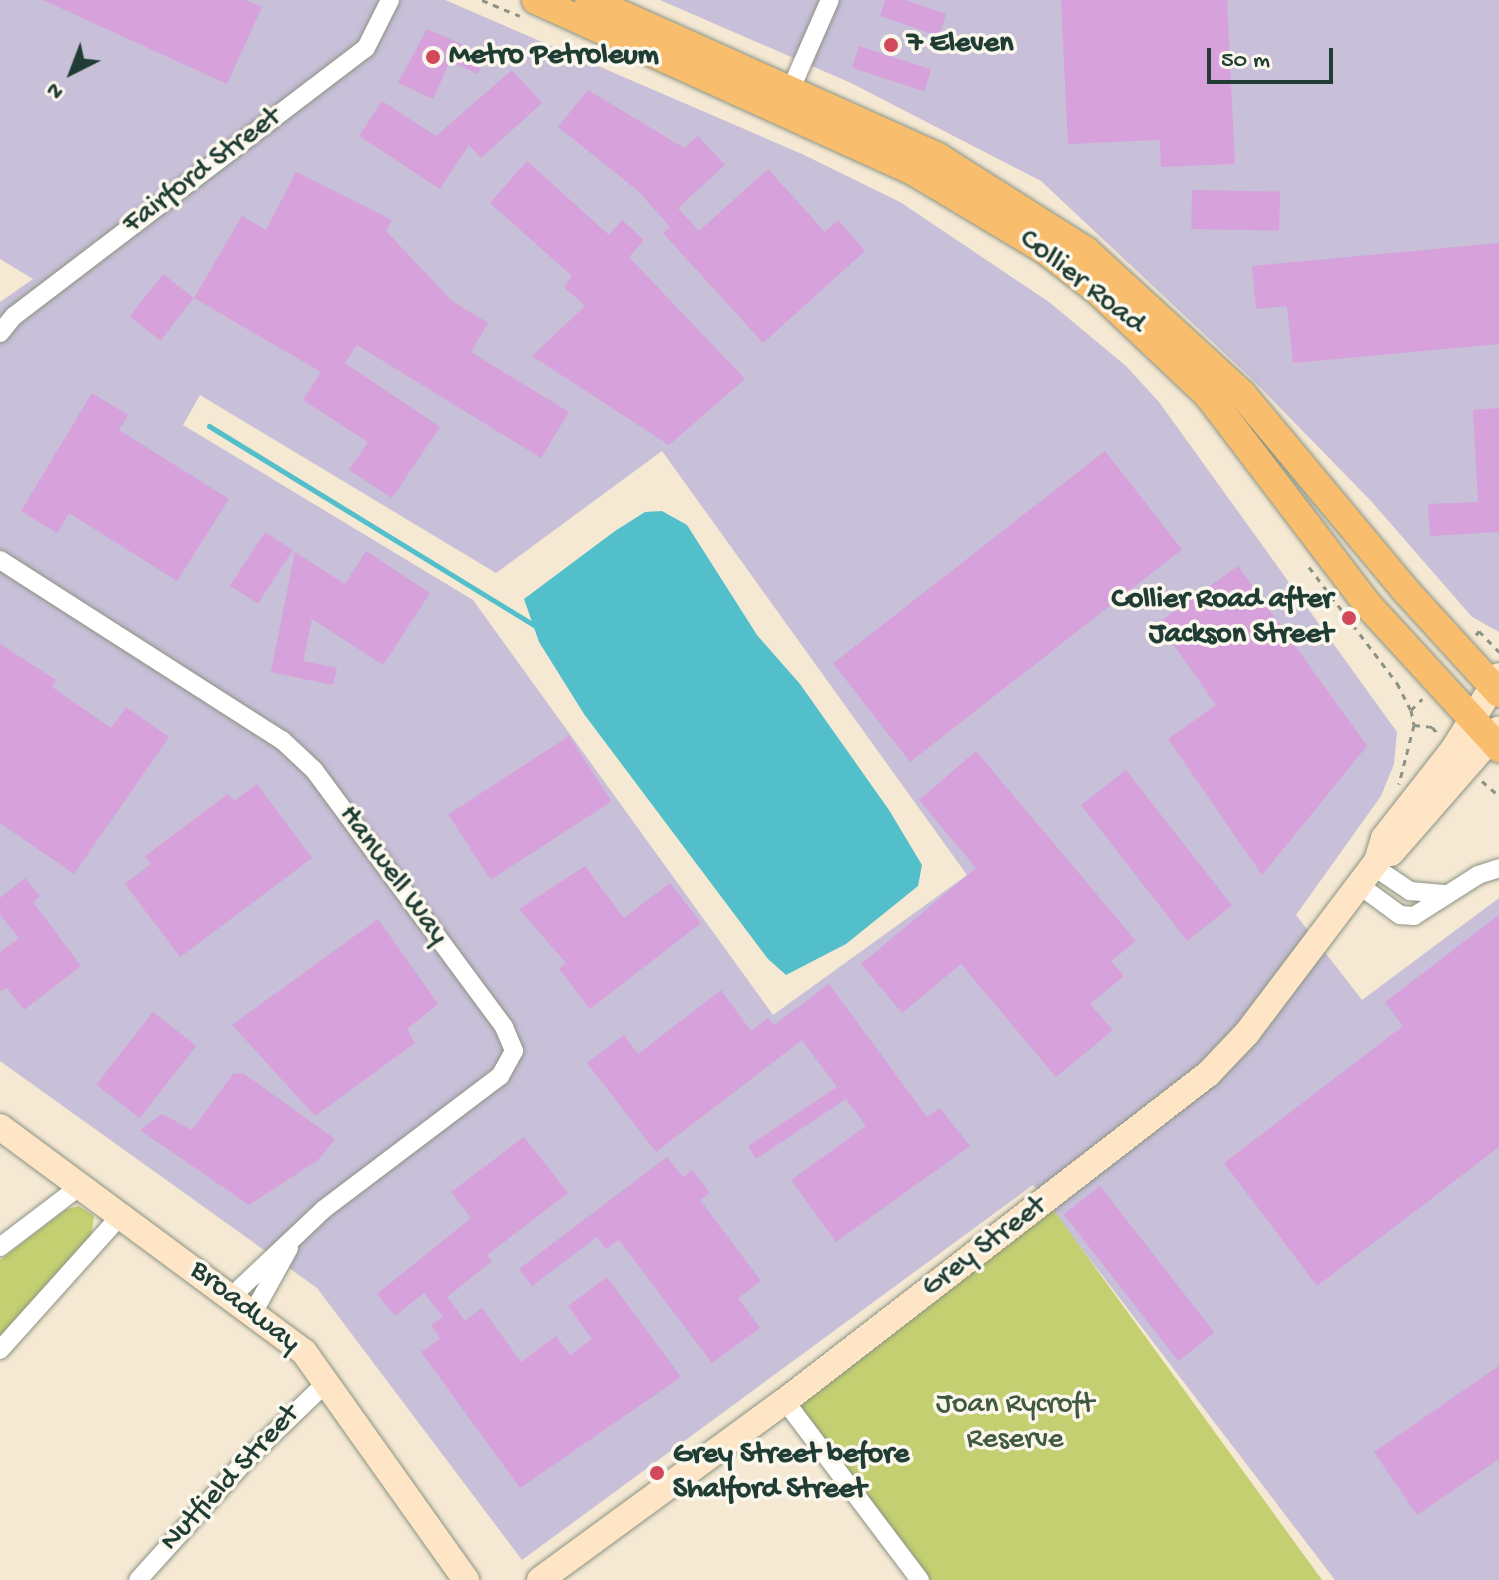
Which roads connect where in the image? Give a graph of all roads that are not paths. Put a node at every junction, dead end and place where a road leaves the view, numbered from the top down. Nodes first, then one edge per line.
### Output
1 (390, 0) edge
2 (589, 0) edge
3 (830, 0) edge
4 (533, 10) edge
5 (786, 100) junction
6 (0, 333) edge
7 (0, 560) edge
8 (1497, 685) edge
9 (1471, 720) junction
10 (1496, 739) edge
11 (1499, 868) edge
12 (1369, 870) junction
13 (0, 1127) edge
14 (80, 1186) junction
15 (121, 1215) junction
16 (292, 1242) junction
17 (0, 1247) edge
18 (243, 1304) junction
19 (0, 1350) edge
20 (328, 1381) junction
21 (785, 1401) junction
22 (440, 1538) junction
23 (138, 1580) edge
24 (466, 1580) edge
25 (484, 1580) edge
26 (540, 1580) edge
27 (920, 1580) edge

1 - 6 street, Fairford Street
2 - 5 main road, Collier Road
3 - 5 street
4 - 5 main road, Collier Road
5 - 8 main road, Collier Road
5 - 9 main road, Collier Road
7 - 16 street, Hanwell Way
8 - 9 street, Grey Street
9 - 10 main road, Collier Road
9 - 12 street, Grey Street
10 - 12 street, Grey Street
11 - 12 street
12 - 21 street, Grey Street
13 - 14 street, Broadway
14 - 15 street, Broadway
14 - 17 street
15 - 18 street, Broadway
15 - 19 street
16 - 18 street, Hanwell Way
16 - 18 street, Hanwell Way
18 - 20 street, Broadway
20 - 22 street, Broadway
20 - 23 street, Nutfield Street
21 - 26 street, Grey Street
21 - 27 street
22 - 24 street, Broadway
22 - 25 street, Broadway

